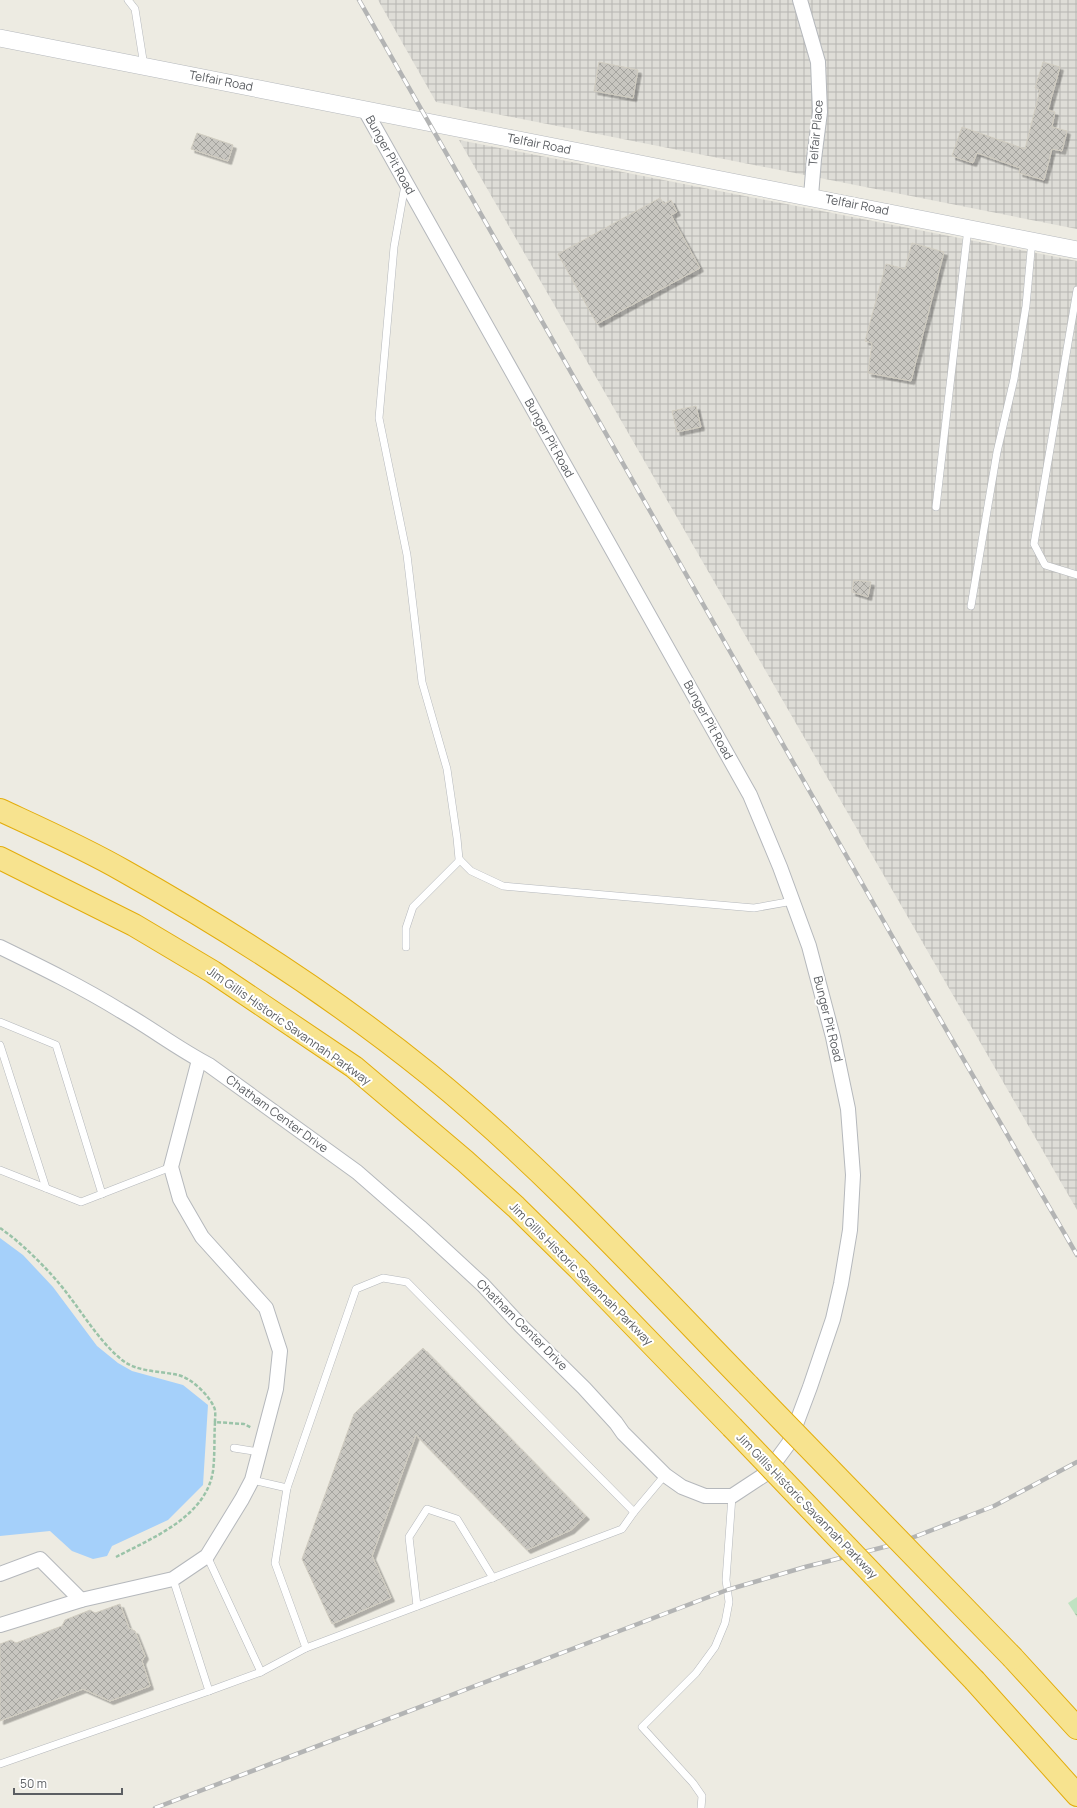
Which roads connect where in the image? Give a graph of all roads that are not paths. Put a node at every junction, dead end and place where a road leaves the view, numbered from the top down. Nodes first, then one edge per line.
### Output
1 (128, 0) edge
2 (800, 0) edge
3 (0, 38) edge
4 (144, 66) junction
5 (365, 110) junction
6 (406, 183) junction
7 (811, 196) junction
8 (968, 228) junction
9 (1032, 240) junction
10 (1077, 250) edge
11 (1077, 290) edge
12 (936, 507) dead end
13 (1077, 575) edge
14 (971, 606) dead end
15 (0, 810) edge
16 (0, 858) edge
17 (460, 860) junction
18 (793, 901) junction
19 (0, 947) edge
20 (406, 947) dead end
21 (0, 1022) edge
22 (0, 1045) edge
23 (199, 1060) junction
24 (171, 1167) junction
25 (0, 1170) edge
26 (46, 1188) junction
27 (102, 1194) junction
28 (234, 1448) dead end
29 (254, 1451) junction
30 (665, 1476) junction
31 (252, 1480) junction
32 (287, 1488) junction
33 (732, 1496) junction
34 (634, 1512) junction
35 (207, 1556) junction
36 (0, 1574) edge
37 (493, 1578) junction
38 (173, 1579) junction
39 (82, 1600) junction
40 (417, 1606) junction
41 (0, 1625) edge
42 (306, 1648) junction
43 (261, 1672) junction
44 (209, 1691) junction
45 (1077, 1728) edge
46 (0, 1764) edge
47 (1077, 1795) edge
48 (701, 1808) edge

1 - 4 lane
2 - 7 street, Telfair Place
3 - 4 street, Telfair Road
4 - 5 street, Telfair Road
5 - 6 street, Bunger Pit Road
5 - 7 street, Telfair Road
6 - 17 lane
6 - 18 street, Bunger Pit Road
7 - 8 street, Telfair Road
8 - 9 street, Telfair Road
8 - 12 lane
9 - 10 street, Telfair Road
9 - 14 lane
11 - 13 lane
15 - 45 highway, bridge
16 - 47 highway, Jim Gillis Historic Savannah Parkway, bridge
17 - 18 lane
17 - 20 lane
18 - 33 street, Bunger Pit Road
19 - 23 street, Chatham Center Drive
21 - 27 lane
22 - 26 lane
23 - 24 street
23 - 30 street, Chatham Center Drive
24 - 27 lane
24 - 29 street
25 - 26 lane
26 - 27 lane
28 - 29 lane
29 - 31 street
30 - 33 street, Chatham Center Drive
30 - 34 lane
31 - 32 lane
31 - 35 street
32 - 34 lane
32 - 42 lane
33 - 48 lane
34 - 37 lane
35 - 38 street
35 - 43 lane
36 - 39 street
37 - 40 lane
37 - 40 lane
38 - 39 street
38 - 44 lane
39 - 41 street
40 - 42 lane
42 - 43 lane
43 - 44 lane
44 - 46 lane

